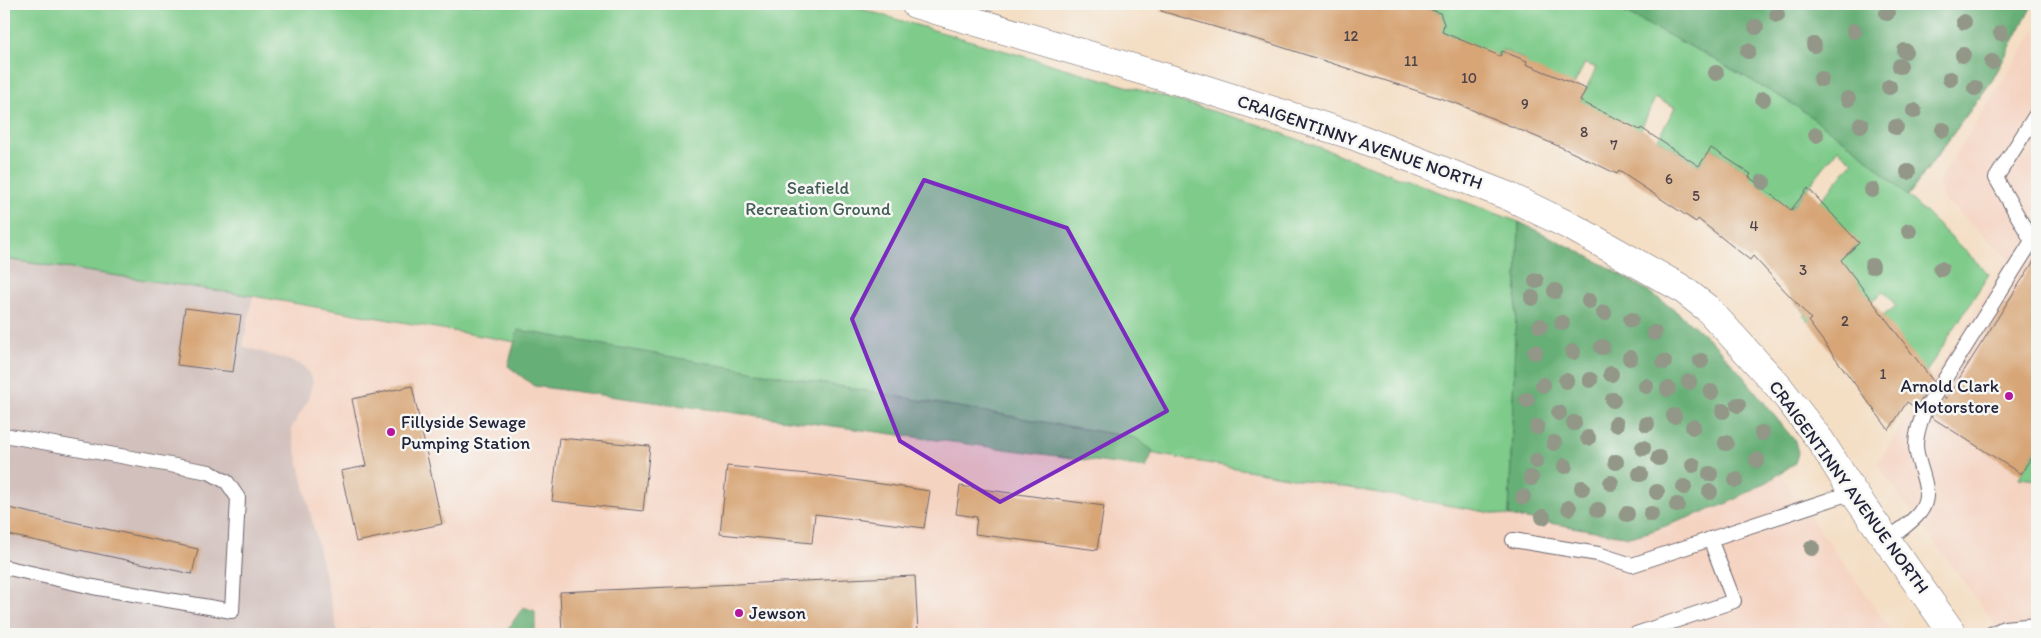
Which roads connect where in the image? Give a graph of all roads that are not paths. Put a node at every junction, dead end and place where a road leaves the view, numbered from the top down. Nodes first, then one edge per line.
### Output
1 (915, 4) edge
2 (2037, 113) edge
3 (2035, 237) edge
4 (4, 435) edge
5 (1853, 492) junction
6 (1710, 539) junction
7 (1514, 540) dead end
8 (1887, 540) junction
9 (4, 567) edge
10 (2037, 625) edge
11 (1636, 634) edge
12 (1953, 634) edge
13 (1991, 634) edge

1 - 5 street, CRAIGENTINNY AVENUE NORTH
2 - 3 lane
3 - 8 lane
4 - 9 lane
5 - 6 lane
5 - 8 street, CRAIGENTINNY AVENUE NORTH
6 - 7 lane
6 - 11 lane
8 - 12 street, CRAIGENTINNY AVENUE NORTH
10 - 13 lane

